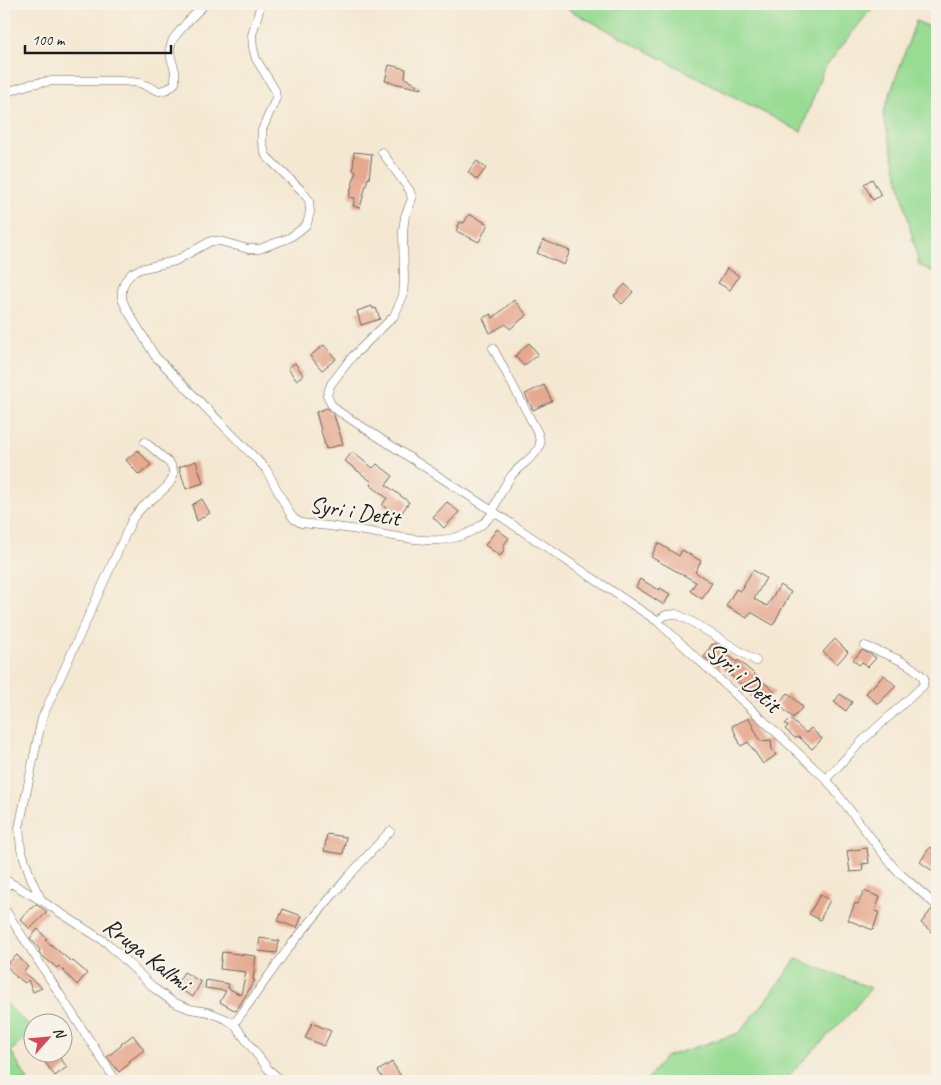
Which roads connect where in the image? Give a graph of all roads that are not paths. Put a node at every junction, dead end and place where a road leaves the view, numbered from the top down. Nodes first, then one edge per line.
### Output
1 (205, 4) edge
2 (262, 4) edge
3 (4, 94) edge
4 (382, 152) dead end
5 (493, 348) dead end
6 (145, 442) dead end
7 (494, 512) junction
8 (657, 621) junction
9 (865, 646) dead end
10 (756, 661) dead end
11 (826, 780) junction
12 (390, 831) dead end
13 (6, 880) edge
14 (4, 892) edge
15 (42, 902) junction
16 (937, 906) edge
17 (4, 908) edge
18 (234, 1024) junction
19 (116, 1081) edge
20 (282, 1081) edge

1 - 3 street
2 - 7 street, Syri i Detit
4 - 7 street
5 - 7 street
6 - 15 street
7 - 8 street, Syri i Detit
8 - 10 street
8 - 11 street, Syri i Detit
9 - 11 street
11 - 16 street, Syri i Detit
12 - 18 street
13 - 14 street
13 - 15 street, Rruga Kallmi
15 - 18 street, Rruga Kallmi
17 - 19 street
18 - 20 street, Rruga Kallmi

